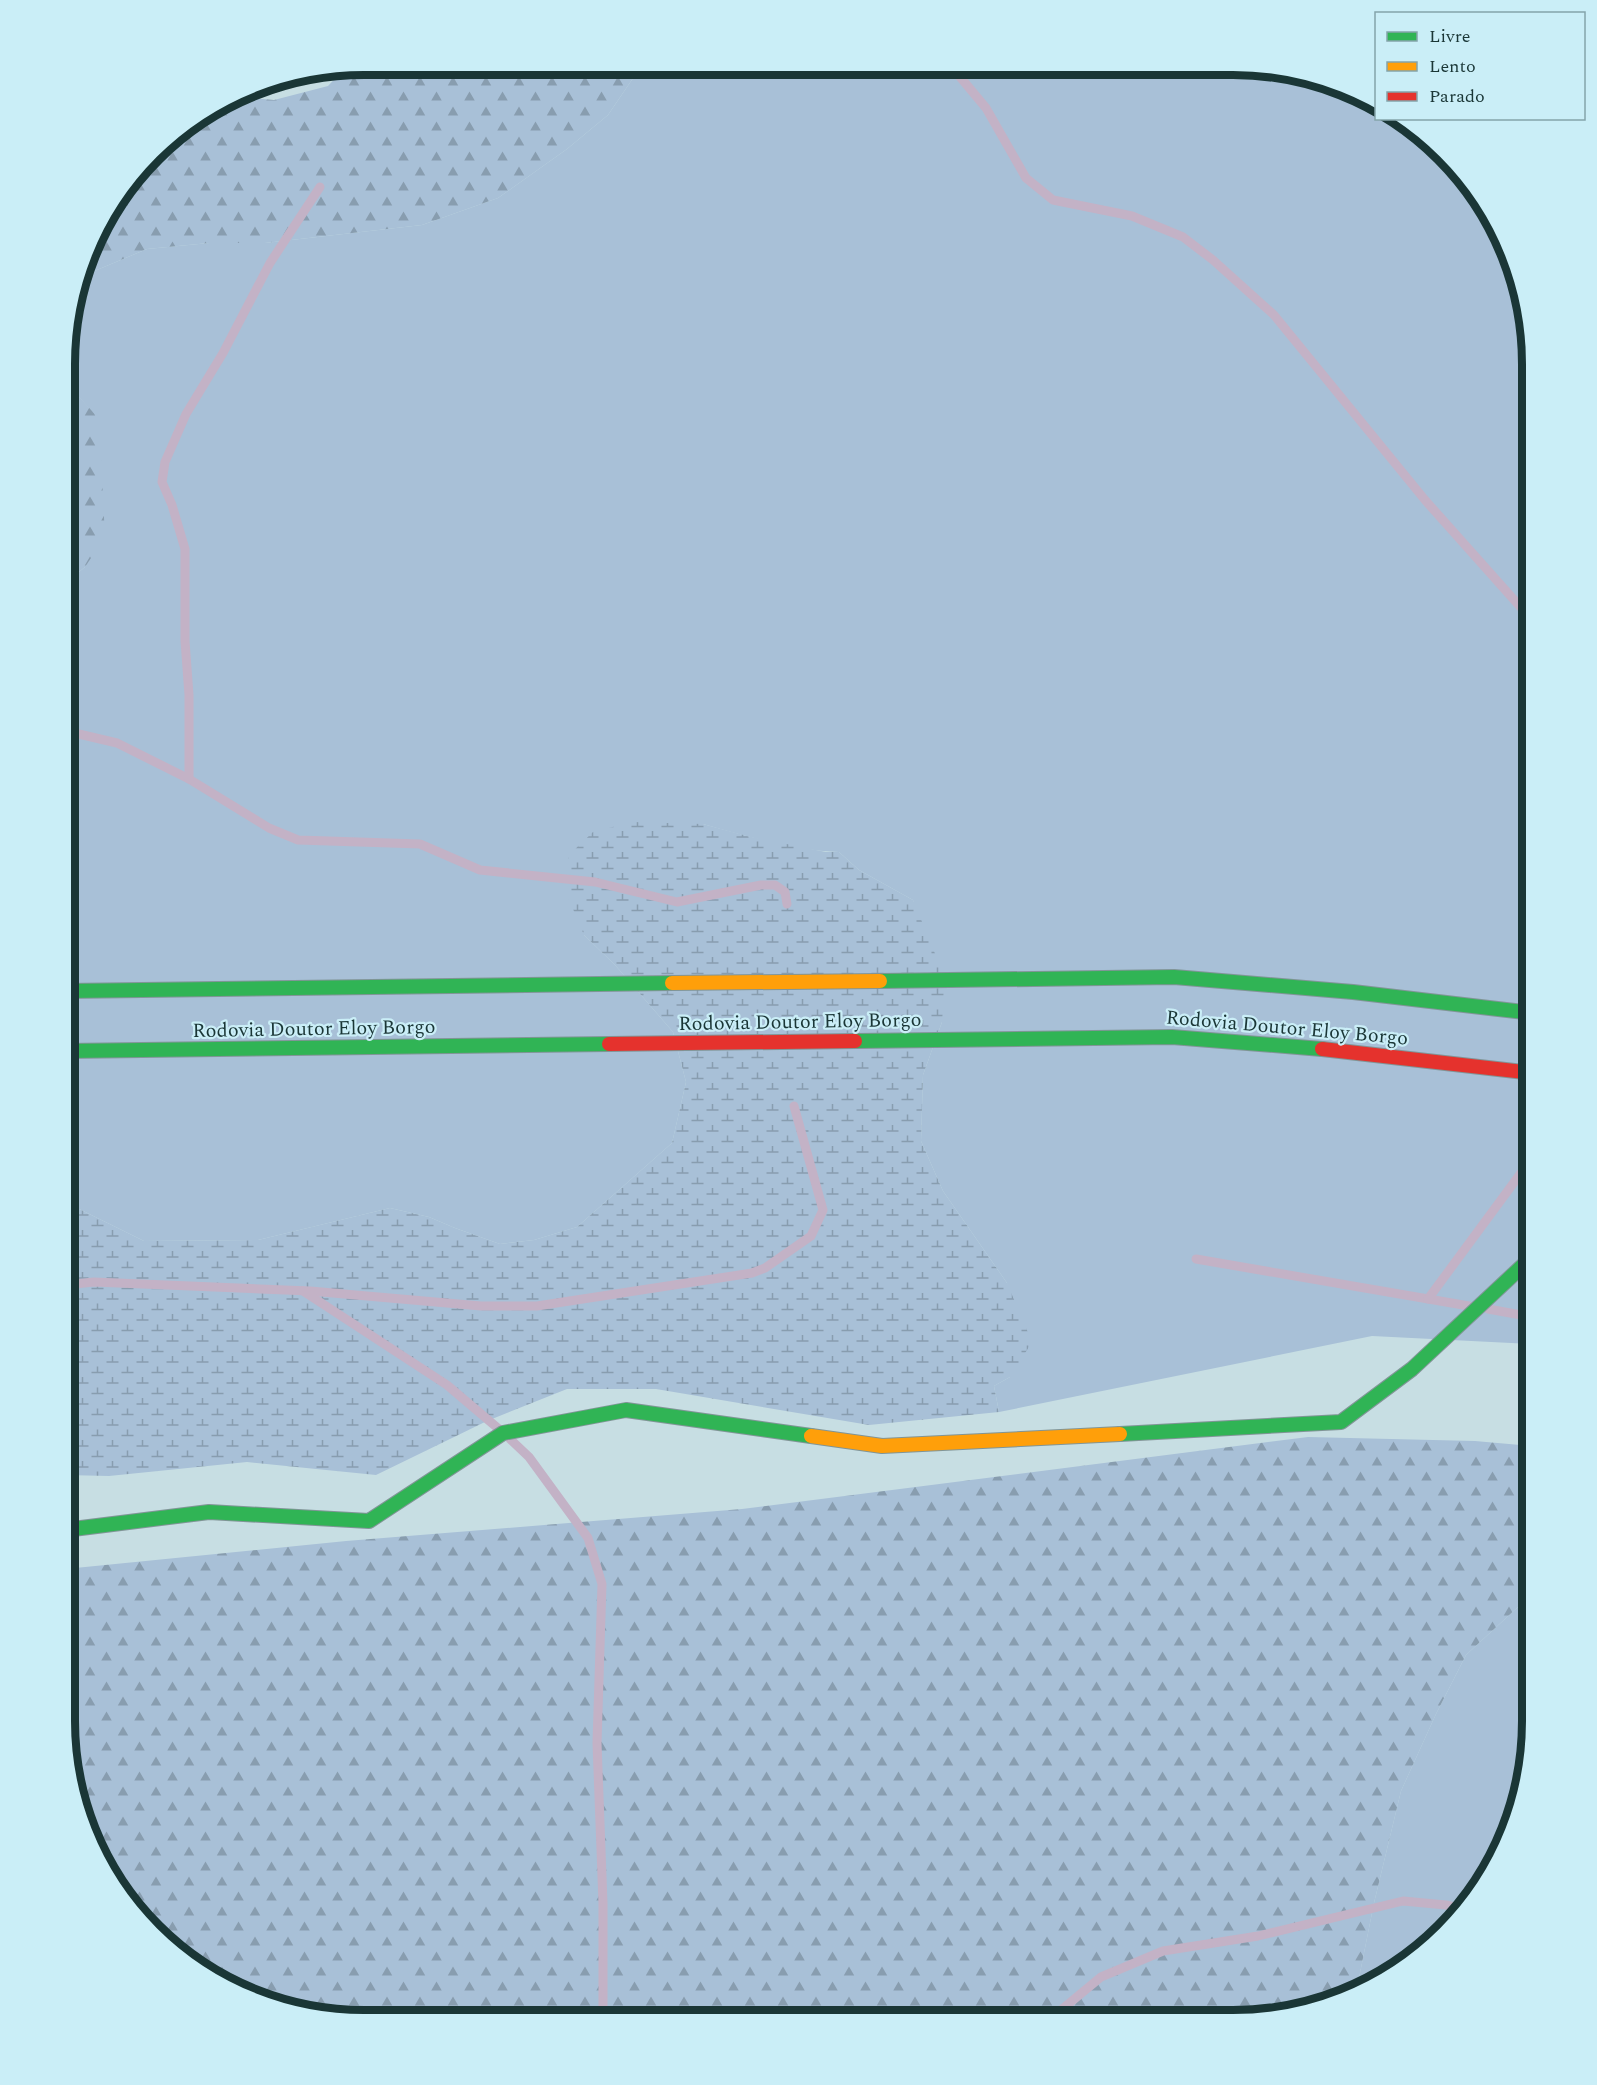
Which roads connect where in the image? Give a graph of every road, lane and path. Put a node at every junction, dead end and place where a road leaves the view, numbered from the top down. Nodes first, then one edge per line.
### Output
1 (75, 991) edge
2 (1522, 1012) edge
3 (75, 1051) edge
4 (1522, 1073) edge
5 (1522, 1266) edge
6 (75, 1529) edge

1 - 2 main road, Rodovia Doutor Eloy Borgo
3 - 4 main road, Rodovia Doutor Eloy Borgo
5 - 6 main road

